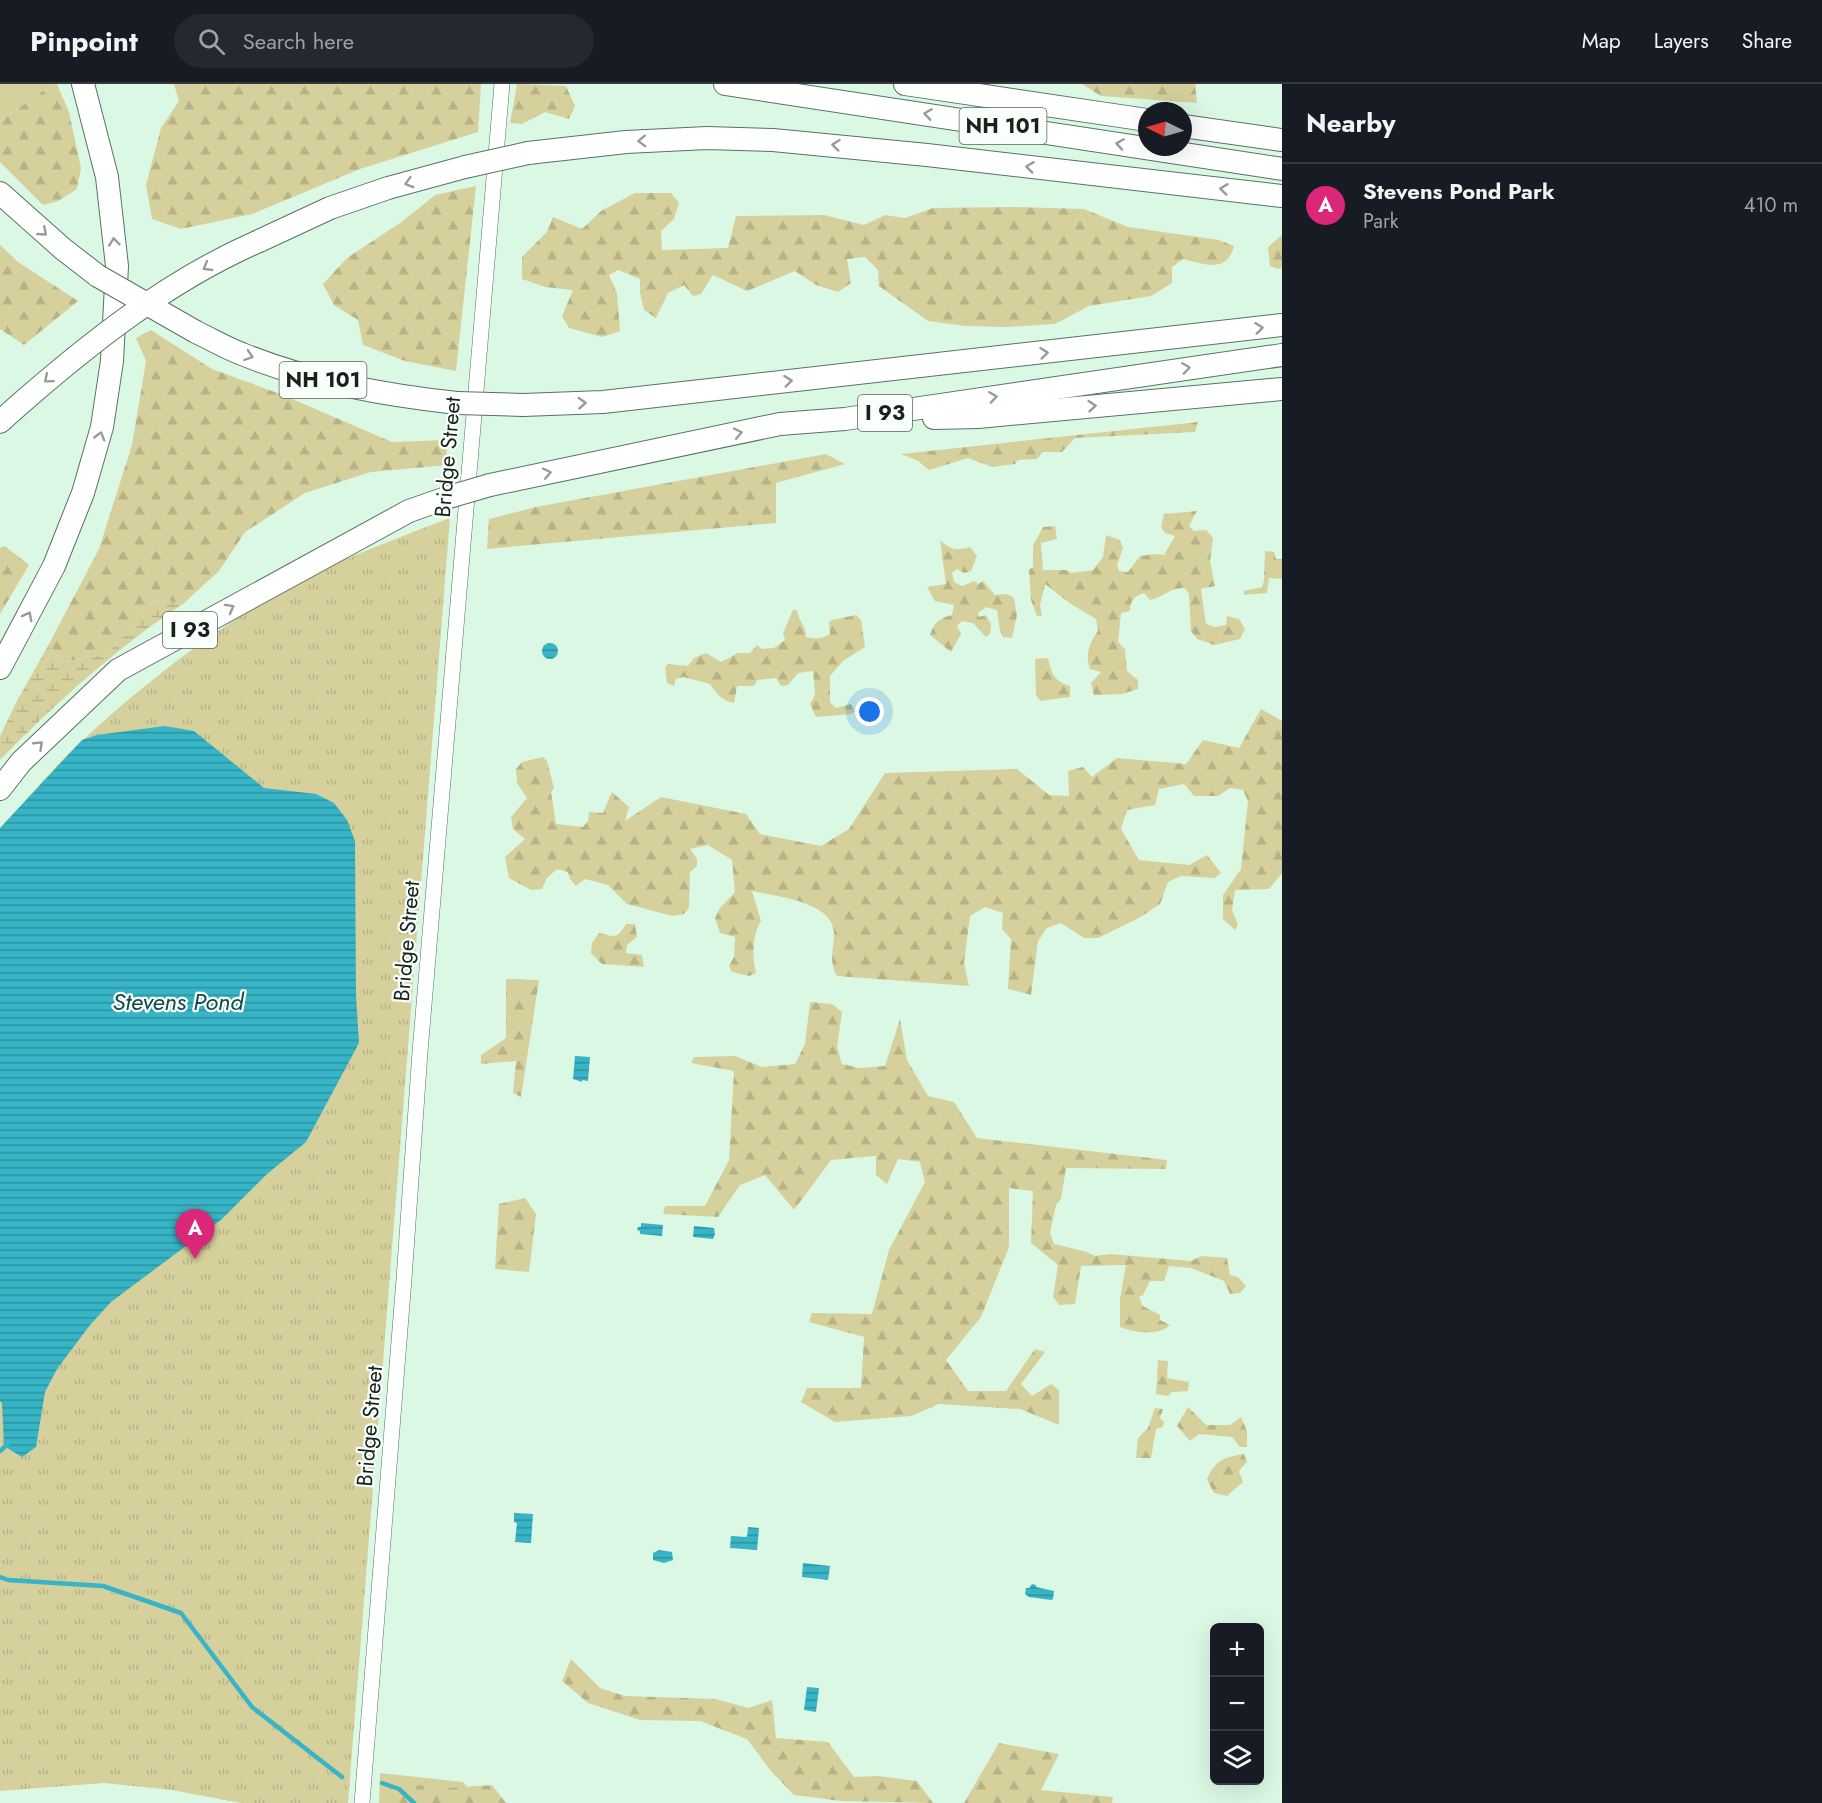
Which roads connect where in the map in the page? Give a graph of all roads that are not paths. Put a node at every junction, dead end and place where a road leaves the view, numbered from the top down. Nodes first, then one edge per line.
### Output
1 (83, 84) edge
2 (502, 84) edge
3 (725, 84) edge
4 (905, 84) edge
5 (1138, 119) edge
6 (1192, 127) edge
7 (1282, 140) edge
8 (1282, 169) edge
9 (0, 193) edge
10 (1282, 196) edge
11 (1282, 325) edge
12 (1282, 355) edge
13 (1282, 389) edge
14 (6, 417) edge
15 (845, 419) junction
16 (0, 668) edge
17 (0, 789) edge
18 (362, 1803) edge

16 -> 1 highway
2 - 18 street, Bridge Street
8 -> 3 highway, NH 101
4 - 5 highway
6 - 7 highway
9 -> 11 highway, NH 101, bridge
10 -> 14 highway, bridge
15 -> 12 highway, I 93
15 -> 13 highway
17 -> 15 highway, I 93, bridge

